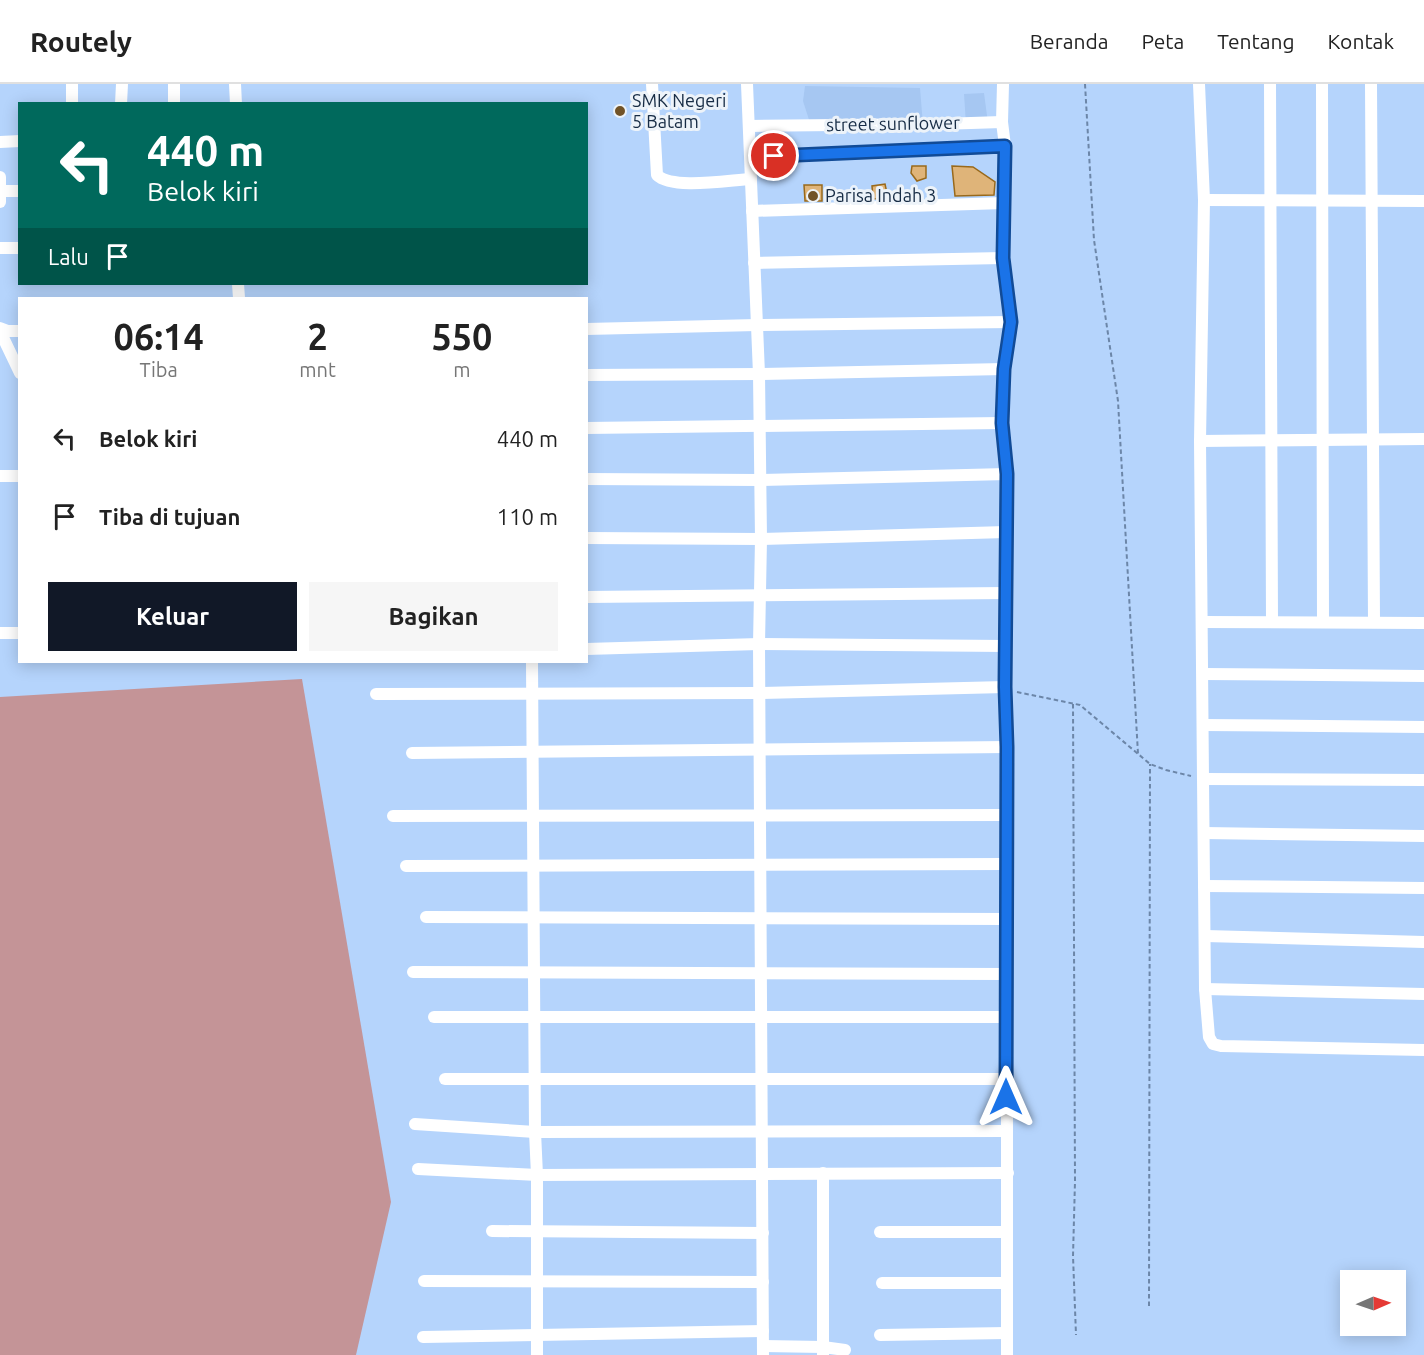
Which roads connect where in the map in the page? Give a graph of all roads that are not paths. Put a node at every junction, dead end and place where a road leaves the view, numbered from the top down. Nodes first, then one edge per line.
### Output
1 (72, 84) edge
2 (122, 84) edge
3 (174, 84) edge
4 (235, 84) edge
5 (652, 84) edge
6 (747, 84) edge
7 (1003, 84) edge
8 (1199, 84) edge
9 (1270, 84) edge
10 (1322, 84) edge
11 (1371, 84) edge
12 (72, 102) edge
13 (121, 102) edge
14 (174, 102) edge
15 (236, 102) edge
16 (1002, 122) junction
17 (749, 126) junction
18 (18, 141) edge
19 (0, 142) edge
20 (1005, 146) junction
21 (751, 157) junction
22 (0, 177) edge
23 (751, 179) junction
24 (18, 192) edge
25 (0, 196) edge
26 (1204, 200) junction
27 (1372, 200) junction
28 (1322, 201) junction
29 (1424, 201) edge
30 (1270, 202) junction
31 (1005, 203) junction
32 (752, 210) junction
33 (0, 248) edge
34 (18, 248) edge
35 (1003, 258) junction
36 (754, 263) junction
37 (1011, 322) junction
38 (757, 325) junction
39 (588, 329) edge
40 (0, 330) edge
41 (18, 331) edge
42 (18, 369) edge
43 (1004, 369) junction
44 (759, 374) junction
45 (588, 375) edge
46 (1002, 423) junction
47 (758, 427) junction
48 (588, 428) edge
49 (1373, 438) junction
50 (1322, 439) junction
51 (1424, 439) edge
52 (1271, 440) junction
53 (1200, 441) junction
54 (1007, 474) junction
55 (0, 476) edge
56 (18, 476) edge
57 (588, 479) edge
58 (759, 480) junction
59 (1006, 532) junction
60 (588, 538) edge
61 (761, 539) junction
62 (1006, 593) junction
63 (761, 595) junction
64 (588, 597) edge
65 (1374, 621) junction
66 (1202, 622) junction
67 (1272, 622) junction
68 (1323, 622) junction
69 (1424, 623) edge
70 (0, 633) edge
71 (18, 633) edge
72 (759, 644) junction
73 (1006, 646) junction
74 (588, 649) edge
75 (532, 663) edge
76 (1203, 674) junction
77 (1424, 675) edge
78 (1005, 687) junction
79 (760, 693) junction
80 (376, 694) dead end
81 (533, 694) junction
82 (1203, 725) junction
83 (1424, 727) edge
84 (1007, 747) junction
85 (761, 749) junction
86 (534, 752) junction
87 (412, 753) dead end
88 (1203, 778) junction
89 (1424, 780) edge
90 (760, 815) junction
91 (1006, 815) junction
92 (393, 816) dead end
93 (533, 816) junction
94 (1204, 833) junction
95 (1424, 836) edge
96 (1006, 864) junction
97 (760, 865) junction
98 (406, 866) dead end
99 (533, 866) junction
100 (1204, 886) junction
101 (1424, 888) edge
102 (426, 916) dead end
103 (534, 917) junction
104 (760, 918) junction
105 (1006, 919) junction
106 (1205, 936) junction
107 (1424, 942) edge
108 (413, 972) dead end
109 (534, 972) junction
110 (761, 973) junction
111 (1006, 974) junction
112 (1205, 989) junction
113 (1424, 994) edge
114 (761, 1016) junction
115 (434, 1017) dead end
116 (535, 1017) junction
117 (1006, 1017) junction
118 (1424, 1050) edge
119 (445, 1079) dead end
120 (535, 1079) junction
121 (761, 1079) junction
122 (1006, 1079) junction
123 (415, 1124) dead end
124 (1006, 1131) junction
125 (536, 1132) junction
126 (762, 1132) junction
127 (418, 1169) dead end
128 (823, 1173) junction
129 (1008, 1173) junction
130 (537, 1174) junction
131 (764, 1174) junction
132 (492, 1231) dead end
133 (537, 1232) junction
134 (880, 1232) dead end
135 (1007, 1232) junction
136 (763, 1233) junction
137 (424, 1281) dead end
138 (537, 1281) junction
139 (763, 1282) junction
140 (882, 1283) dead end
141 (1007, 1283) junction
142 (763, 1331) junction
143 (1007, 1333) junction
144 (537, 1334) junction
145 (880, 1335) dead end
146 (423, 1337) dead end
147 (763, 1350) edge
148 (844, 1350) dead end
149 (823, 1351) edge
150 (537, 1355) edge
151 (1007, 1355) edge

1 - 12 street
2 - 13 street
3 - 14 street
4 - 15 street
5 - 23 street
6 - 17 street
7 - 16 street
8 - 26 street
9 - 30 street
10 - 28 street
11 - 27 street
16 - 17 street, street sunflower
16 - 20 street
17 - 21 street
18 - 19 street
20 - 21 street
20 - 31 street
21 - 23 street
22 - 25 street
23 - 32 street
24 - 25 street
26 - 30 street
26 - 53 street
27 - 28 street
27 - 29 street
27 - 49 street
28 - 30 street
28 - 50 street
30 - 52 street
31 - 32 street
31 - 35 street
32 - 36 street
33 - 34 street
35 - 36 street
35 - 37 street
36 - 38 street
37 - 38 street
37 - 43 street
38 - 39 street
38 - 44 street
40 - 41 street
40 - 42 street
43 - 44 street
43 - 46 street
44 - 45 street
44 - 47 street
46 - 47 street
46 - 54 street
47 - 48 street
47 - 58 street
49 - 50 street
49 - 51 street
49 - 65 street
50 - 52 street
50 - 68 street
52 - 53 street
52 - 67 street
53 - 66 street
54 - 58 street
54 - 59 street
55 - 56 street
57 - 58 street
58 - 61 street
59 - 61 street
59 - 62 street
60 - 61 street
61 - 63 street
62 - 63 street
62 - 73 street
63 - 64 street
63 - 72 street
65 - 68 street
65 - 69 street
66 - 67 street
66 - 76 street
67 - 68 street
70 - 71 street
72 - 73 street
72 - 74 street
72 - 79 street
73 - 78 street
75 - 81 street
76 - 77 street
76 - 82 street
78 - 79 street
78 - 84 street
79 - 81 street
79 - 85 street
80 - 81 street
81 - 86 street
82 - 83 street
82 - 88 street
84 - 85 street
84 - 91 street
85 - 86 street
85 - 90 street
86 - 87 street
86 - 93 street
88 - 89 street
88 - 94 street
90 - 91 street
90 - 93 street
90 - 97 street
91 - 96 street
92 - 93 street
93 - 99 street
94 - 95 street
94 - 100 street
96 - 97 street
96 - 105 street
97 - 99 street
97 - 104 street
98 - 99 street
99 - 103 street
100 - 101 street
100 - 106 street
102 - 103 street
103 - 104 street
103 - 109 street
104 - 105 street
104 - 110 street
105 - 111 street
106 - 107 street
106 - 112 street
108 - 109 street
109 - 110 street
109 - 116 street
110 - 111 street
110 - 114 street
111 - 117 street
112 - 113 street
112 - 118 street
114 - 116 street
114 - 117 street
114 - 121 street
115 - 116 street
116 - 120 street
117 - 122 street
119 - 120 street
120 - 121 street
120 - 125 street
121 - 122 street
121 - 126 street
122 - 124 street
123 - 125 street
124 - 126 street
124 - 129 street
125 - 126 street
125 - 130 street
126 - 131 street
127 - 130 street
128 - 129 street
128 - 131 street
128 - 149 street
129 - 135 street
130 - 131 street
130 - 133 street
131 - 136 street
132 - 133 street
133 - 136 street
133 - 138 street
134 - 135 street
135 - 141 street
136 - 139 street
137 - 138 street
138 - 139 street
138 - 144 street
139 - 142 street
140 - 141 street
141 - 143 street
142 - 144 street
142 - 147 street
143 - 145 street
143 - 151 street
144 - 146 street
144 - 150 street
147 - 149 street
148 - 149 street

